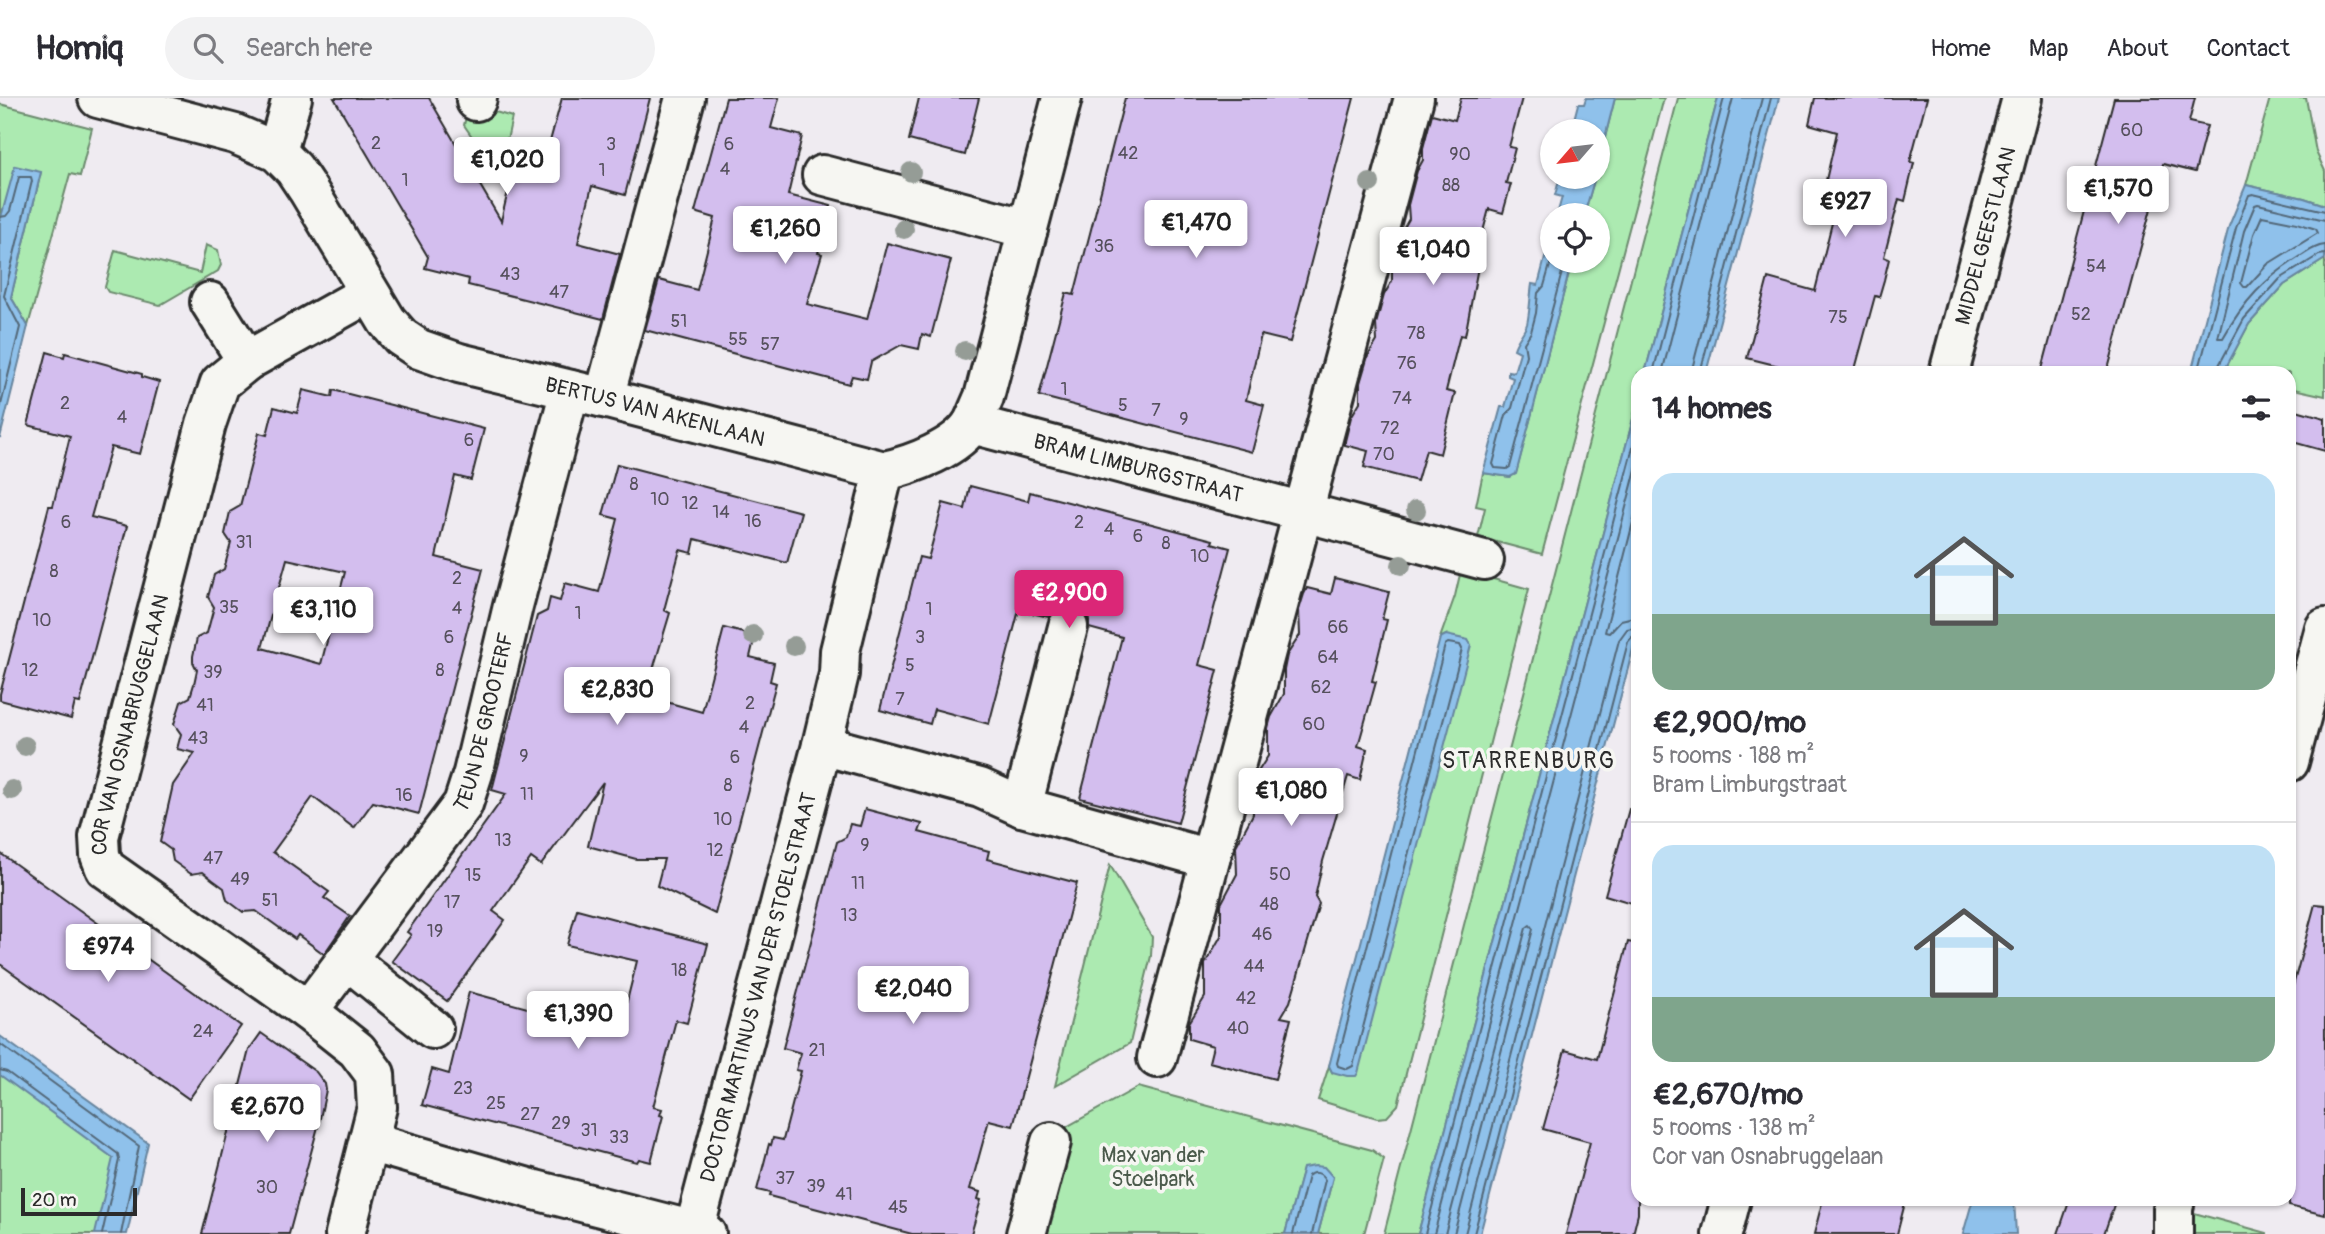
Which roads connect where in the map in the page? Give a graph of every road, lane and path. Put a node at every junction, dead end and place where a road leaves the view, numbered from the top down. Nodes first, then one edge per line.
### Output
1 (98, 98) edge
2 (292, 98) edge
3 (685, 98) edge
4 (1062, 98) edge
5 (1414, 98) edge
6 (2022, 98) edge
7 (277, 152) junction
8 (822, 175) dead end
9 (1028, 229) junction
10 (369, 293) junction
11 (210, 302) dead end
12 (247, 361) junction
13 (1951, 366) edge
14 (587, 394) junction
15 (972, 424) junction
16 (884, 471) junction
17 (1303, 511) junction
18 (1484, 560) dead end
19 (1068, 627) dead end
20 (2325, 628) edge
21 (2296, 736) edge
22 (822, 745) junction
23 (1021, 807) junction
24 (1210, 859) junction
25 (348, 960) junction
26 (308, 1011) junction
27 (433, 1029) dead end
28 (1157, 1058) dead end
29 (369, 1142) junction
30 (1051, 1142) dead end
31 (1729, 1206) edge
32 (2174, 1206) edge
33 (700, 1232) edge
34 (345, 1234) edge
35 (1026, 1234) edge
36 (1722, 1234) edge
37 (2174, 1234) edge

1 - 7 street, BERTUS VAN AKENLAAN
2 - 7 street
3 - 14 street, TEUN DE GROOTERF
4 - 9 street
5 - 17 street
6 - 13 street, MIDDELGEESTLAAN
7 - 10 street, BERTUS VAN AKENLAAN
8 - 9 street
9 - 15 street
10 - 12 street, COR VAN OSNABRUGGELAAN
10 - 14 street, BERTUS VAN AKENLAAN
11 - 12 street
12 - 26 street, COR VAN OSNABRUGGELAAN
14 - 16 street, BERTUS VAN AKENLAAN
14 - 25 street, TEUN DE GROOTERF
15 - 16 street
15 - 17 street, BRAM LIMBURGSTRAAT
16 - 22 street, DOCTOR MARTINUS VAN DER STOELSTRAAT
17 - 18 street, BRAM LIMBURGSTRAAT
17 - 24 street
19 - 23 street
20 - 21 street
22 - 23 street
22 - 33 street, DOCTOR MARTINUS VAN DER STOELSTRAAT
23 - 24 street
24 - 28 street
25 - 26 street, TEUN DE GROOTERF
25 - 27 street
26 - 29 street, COR VAN OSNABRUGGELAAN
29 - 33 street, DOCTOR MARTINUS VAN DER STOELSTRAAT
29 - 34 street, COR VAN OSNABRUGGELAAN
30 - 35 street
31 - 36 street
32 - 37 street

